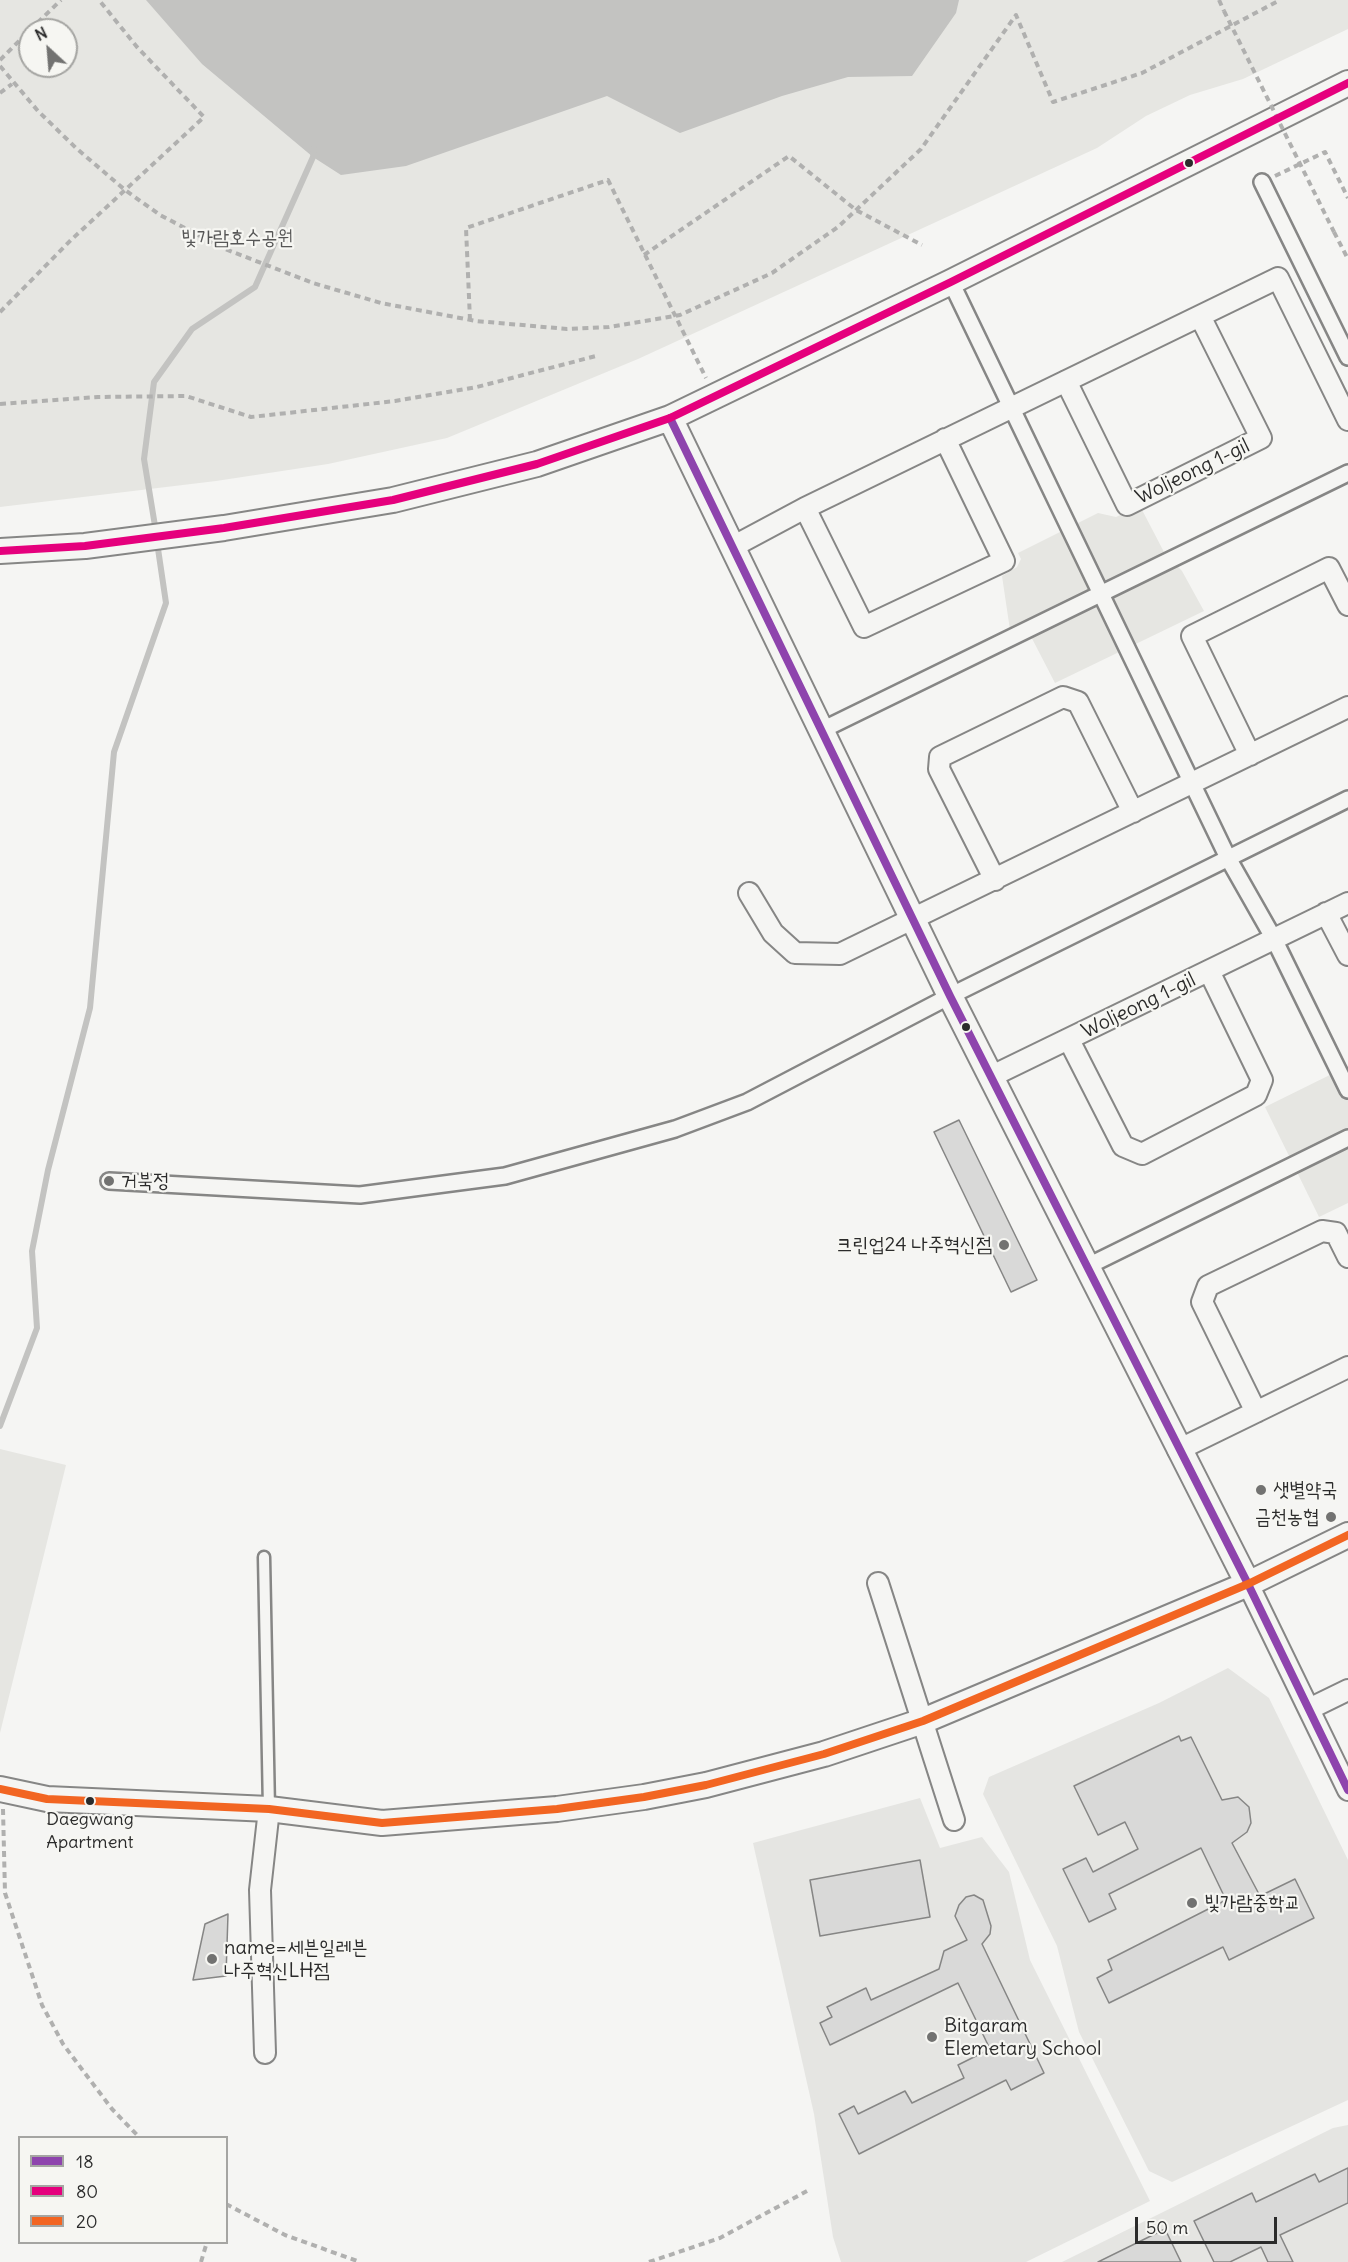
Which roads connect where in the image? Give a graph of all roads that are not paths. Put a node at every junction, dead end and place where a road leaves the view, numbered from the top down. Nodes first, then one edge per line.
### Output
1 (1348, 83) edge
2 (1262, 183) road end
3 (951, 282) junction
4 (1200, 316) junction
5 (1348, 357) edge
6 (1066, 381) junction
7 (1011, 408) junction
8 (670, 418) junction
9 (1348, 420) edge
10 (945, 440) junction
11 (1348, 473) edge
12 (805, 508) junction
13 (734, 546) junction
14 (0, 551) edge
15 (1099, 594) junction
16 (1348, 605) edge
17 (1348, 707) edge
18 (822, 730) junction
19 (1250, 755) junction
20 (1191, 784) junction
21 (1348, 799) edge
22 (1133, 812) junction
23 (1228, 858) junction
24 (995, 880) junction
25 (749, 893) dead end
26 (1348, 903) edge
27 (1326, 914) junction
28 (913, 920) junction
29 (1274, 939) junction
30 (1348, 955) edge
31 (1209, 971) junction
32 (950, 996) junction
33 (1069, 1040) junction
34 (990, 1077) junction
35 (1348, 1090) edge
36 (1348, 1138) edge
37 (109, 1181) dead end
38 (1348, 1257) edge
39 (1088, 1266) junction
40 (1348, 1367) edge
41 (1256, 1412) junction
42 (1178, 1450) junction
43 (1348, 1535) edge
44 (264, 1557) dead end
45 (878, 1583) dead end
46 (1248, 1584) junction
47 (1348, 1690) edge
48 (1309, 1709) junction
49 (923, 1721) junction
50 (1, 1790) edge
51 (1348, 1790) edge
52 (269, 1809) junction
53 (954, 1820) dead end
54 (265, 2053) dead end

1 - 3 street
2 - 5 street
3 - 7 street
3 - 8 street
4 - 6 street
4 - 6 street, Woljeong 1-gil
4 - 9 street
6 - 7 street
7 - 10 street
7 - 15 street
8 - 13 street
8 - 14 street
10 - 12 street
10 - 12 street
11 - 15 street
12 - 13 street
13 - 18 street
15 - 18 street
15 - 20 street
16 - 19 street
17 - 19 street
18 - 28 street
19 - 20 street
20 - 22 street
20 - 23 street
21 - 23 street
22 - 24 street
22 - 24 street
23 - 29 street
23 - 32 street
24 - 28 street
25 - 28 street
26 - 27 street, Woljeong 1-gil
27 - 29 street, Woljeong 1-gil
27 - 30 street
28 - 32 street
29 - 31 street, Woljeong 1-gil
29 - 35 street
31 - 33 street, Woljeong 1-gil
31 - 33 street, Woljeong 1-gil
32 - 34 street
32 - 37 street
33 - 34 street, Woljeong 1-gil
34 - 39 street
36 - 39 street
38 - 41 street
39 - 42 street
40 - 41 street
41 - 42 street
42 - 46 street
43 - 46 street
44 - 52 lane
45 - 49 street
46 - 48 street
46 - 49 street
47 - 48 street
48 - 51 street
49 - 52 street
49 - 53 street
50 - 52 street
52 - 54 street

